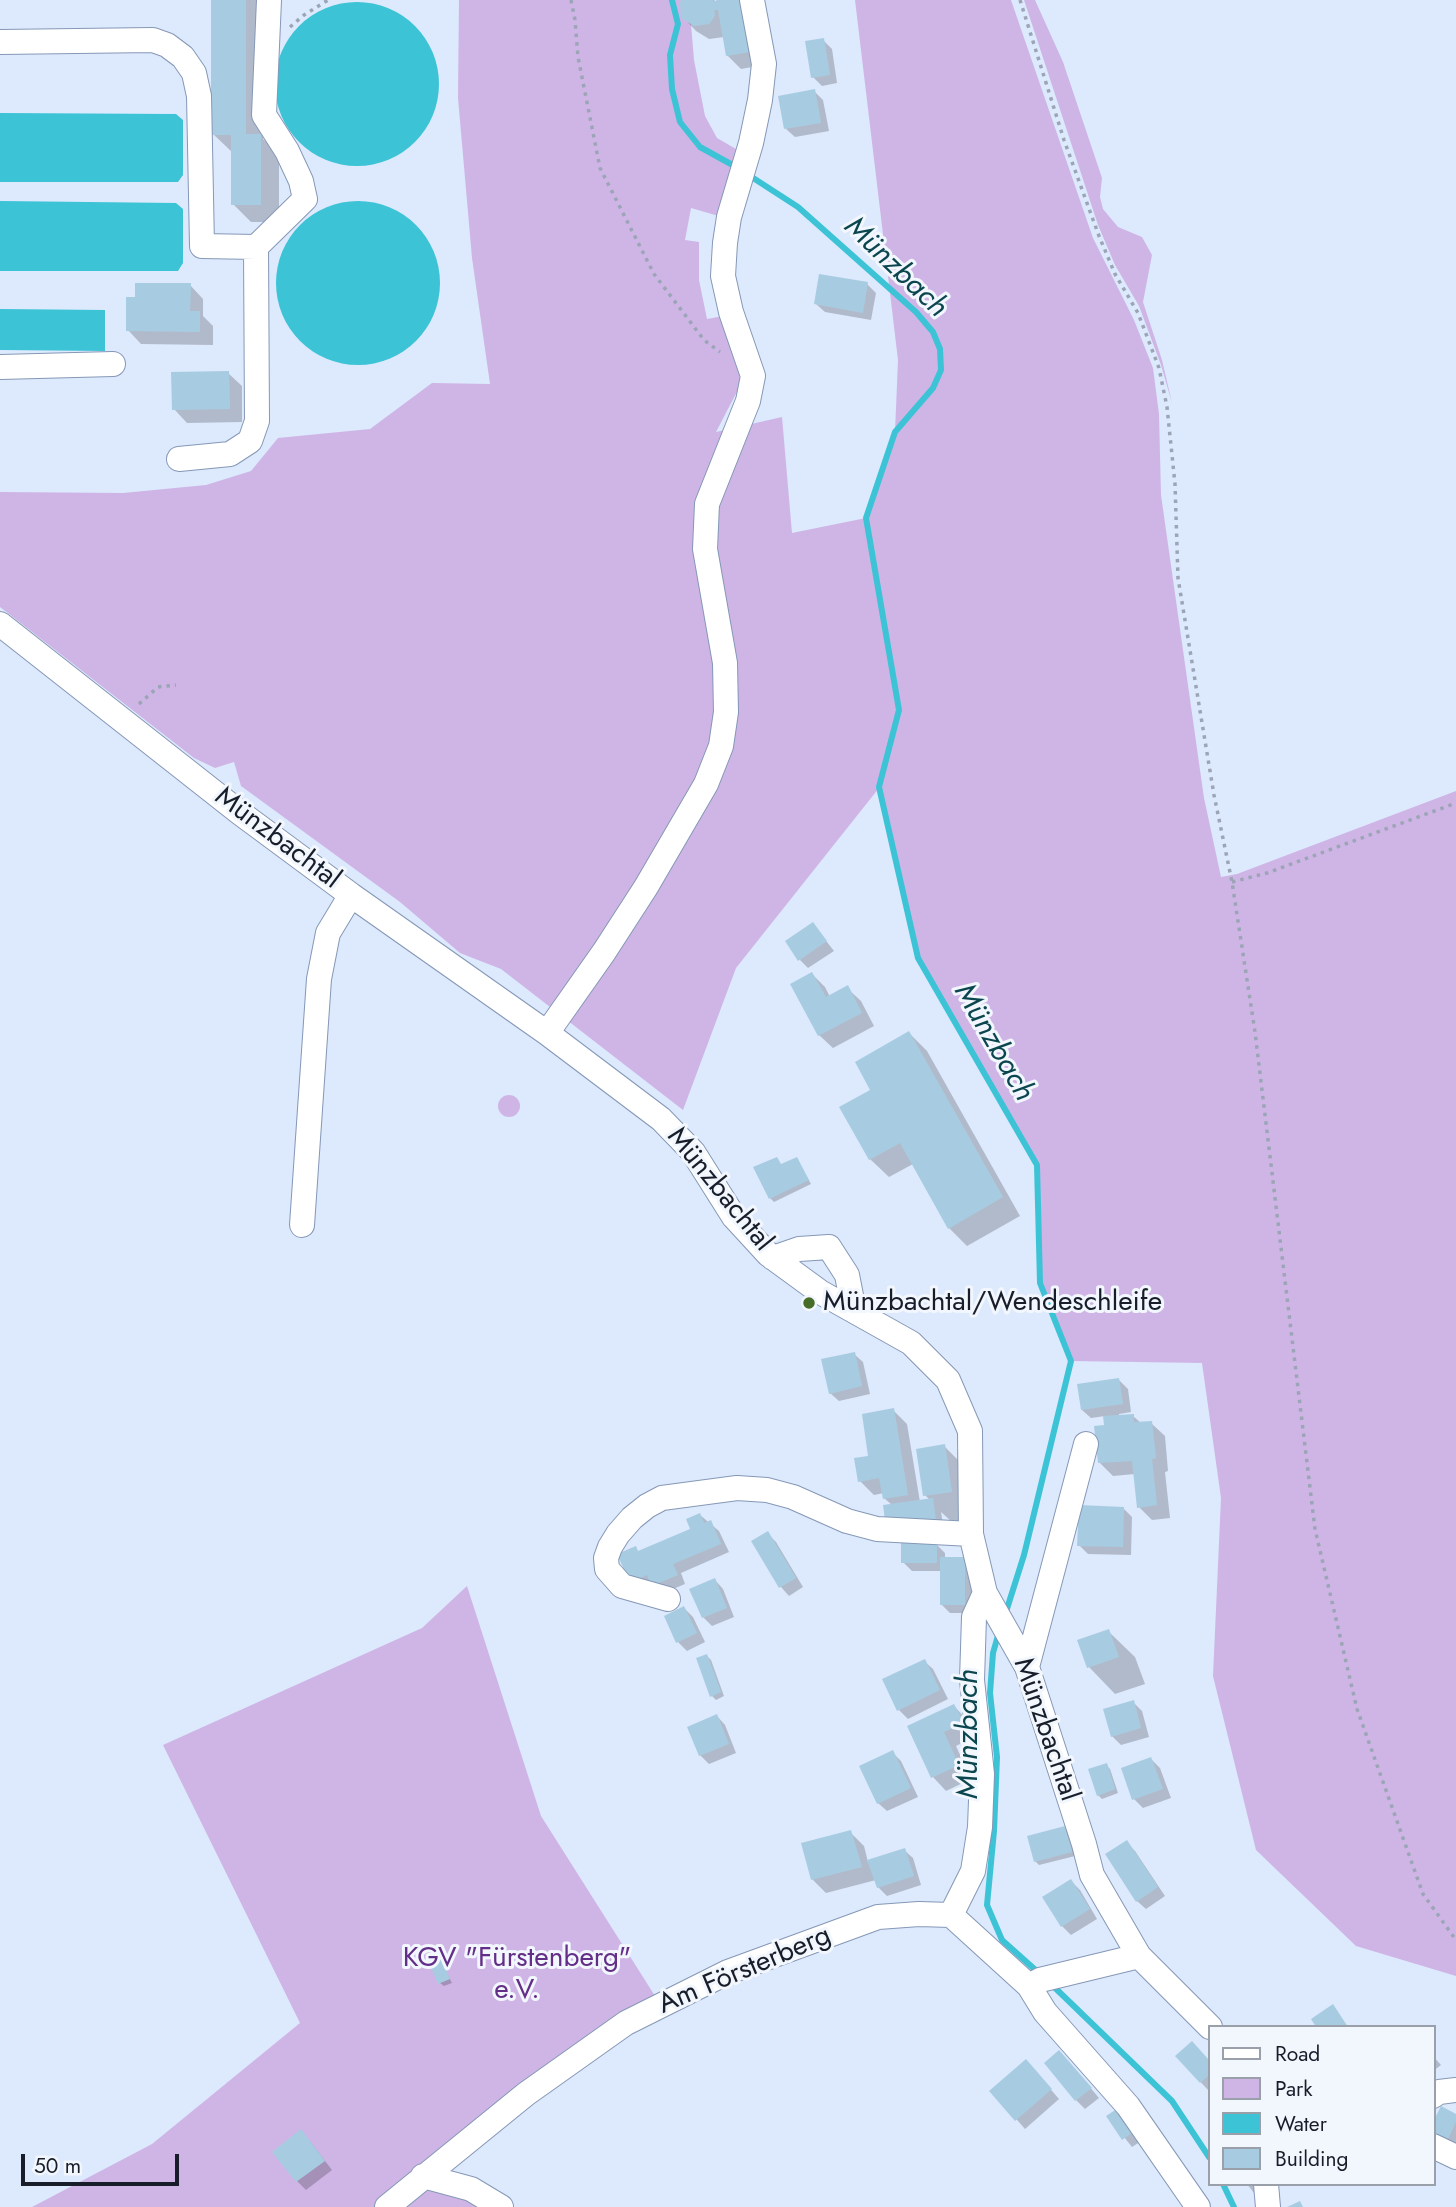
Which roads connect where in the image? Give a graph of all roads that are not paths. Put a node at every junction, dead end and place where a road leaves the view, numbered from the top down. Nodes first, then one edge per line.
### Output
1 (269, 0) edge
2 (752, 0) edge
3 (0, 41) edge
4 (256, 247) junction
5 (113, 364) dead end
6 (0, 367) edge
7 (179, 459) dead end
8 (0, 624) edge
9 (351, 895) junction
10 (547, 1033) junction
11 (302, 1225) dead end
12 (773, 1258) junction
13 (854, 1311) junction
14 (1086, 1444) dead end
15 (971, 1534) junction
16 (668, 1599) dead end
17 (988, 1600) junction
18 (1027, 1667) junction
19 (951, 1914) junction
20 (1139, 1956) junction
21 (1035, 1983) junction
22 (1208, 2025) edge
23 (1456, 2090) edge
24 (1435, 2095) edge
25 (1435, 2147) edge
26 (1456, 2157) edge
27 (423, 2176) junction
28 (1266, 2186) edge
29 (387, 2207) edge
30 (501, 2207) edge
31 (1198, 2207) edge
32 (1268, 2207) edge

1 - 4 street
2 - 10 street
3 - 4 street
4 - 7 street
5 - 6 street
8 - 9 street, Münzbachtal
9 - 10 street, Münzbachtal
9 - 11 street
10 - 12 street, Münzbachtal
12 - 13 street, Münzbachtal
12 - 13 street
13 - 15 street, Münzbachtal
14 - 18 street
15 - 16 street
15 - 17 street, Münzbachtal
17 - 18 street, Münzbachtal
17 - 19 street
18 - 20 street, Münzbachtal
19 - 21 street
19 - 27 street, Am Försterberg
20 - 21 street
20 - 22 street, Münzbachtal
21 - 31 street
23 - 24 street
25 - 26 street
27 - 29 street, Am Försterberg
27 - 30 street
28 - 32 street

